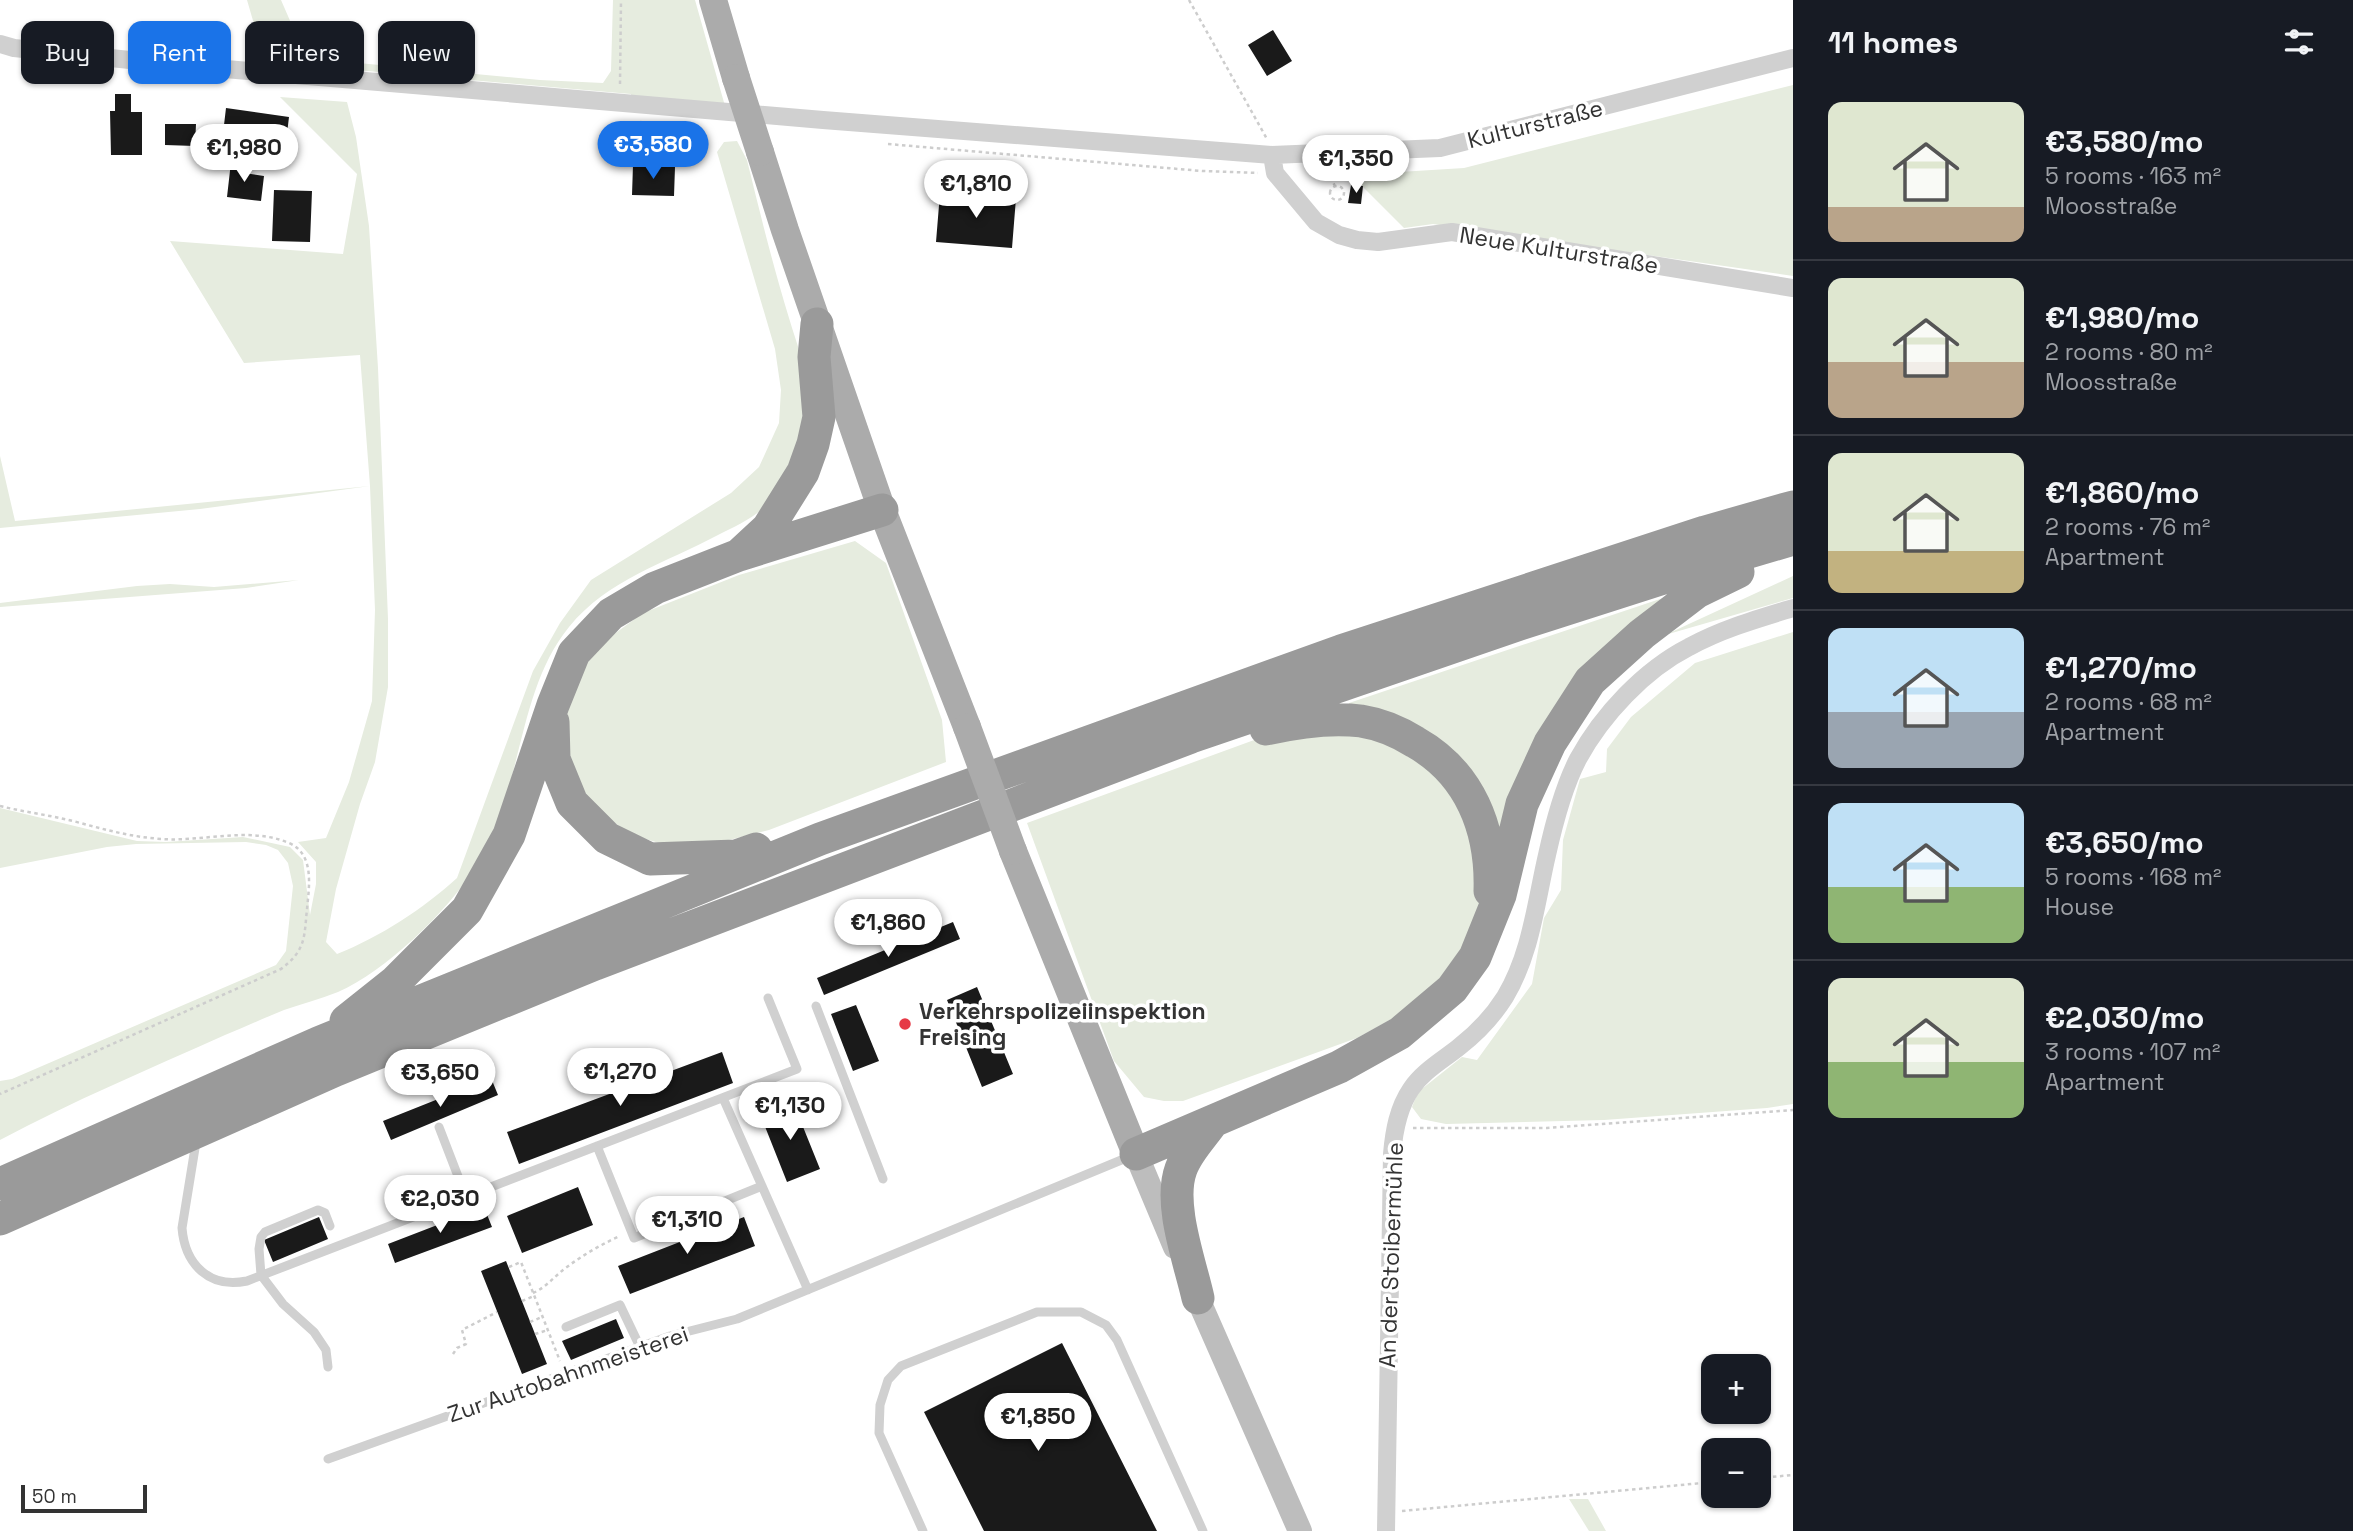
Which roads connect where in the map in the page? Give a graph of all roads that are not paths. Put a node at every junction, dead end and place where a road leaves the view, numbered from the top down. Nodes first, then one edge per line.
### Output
1 (713, 0) edge
2 (0, 44) edge
3 (1793, 58) edge
4 (1272, 155) junction
5 (1793, 288) edge
6 (817, 324) junction
7 (1793, 507) edge
8 (882, 510) junction
9 (1793, 539) edge
10 (1793, 554) edge
11 (739, 555) junction
12 (1793, 608) edge
13 (553, 705) junction
14 (1191, 737) junction
15 (820, 839) junction
16 (1489, 918) junction
17 (768, 998) dead end
18 (816, 1006) dead end
19 (318, 1043) junction
20 (723, 1098) junction
21 (1211, 1124) junction
22 (439, 1127) dead end
23 (197, 1130) junction
24 (597, 1146) junction
25 (1136, 1154) junction
26 (883, 1179) dead end
27 (0, 1184) edge
28 (762, 1186) junction
29 (466, 1197) junction
30 (0, 1219) edge
31 (330, 1226) dead end
32 (261, 1275) junction
33 (808, 1290) junction
34 (1198, 1298) junction
35 (566, 1328) dead end
36 (640, 1347) junction
37 (328, 1367) dead end
38 (328, 1459) dead end
39 (923, 1531) edge
40 (1203, 1531) edge
41 (1300, 1531) edge
42 (1385, 1531) edge

1 - 6 main road, bridge
2 - 4 street
3 - 4 street, Kulturstraße
4 - 5 street, Neue Kulturstraße
6 - 8 main road
6 - 11 highway
7 - 15 highway
8 - 11 highway
8 - 25 main road, bridge
9 - 14 highway
10 - 16 highway
11 - 13 highway
12 - 42 street, An der Stoibermühle
13 - 15 highway
13 - 19 highway
14 - 16 highway
14 - 23 highway
15 - 19 highway
16 - 21 highway
17 - 20 lane
18 - 26 lane
19 - 27 highway
20 - 24 lane
20 - 28 lane
21 - 25 highway
21 - 34 highway
22 - 29 lane
23 - 30 highway
23 - 32 lane
24 - 28 lane
24 - 29 lane
25 - 33 lane, Zur Autobahnmeisterei
25 - 34 main road
28 - 33 lane
29 - 32 lane
31 - 32 lane
32 - 37 lane
33 - 36 lane, Zur Autobahnmeisterei
34 - 41 main road
35 - 36 lane
36 - 38 lane, Zur Autobahnmeisterei
39 - 40 lane

